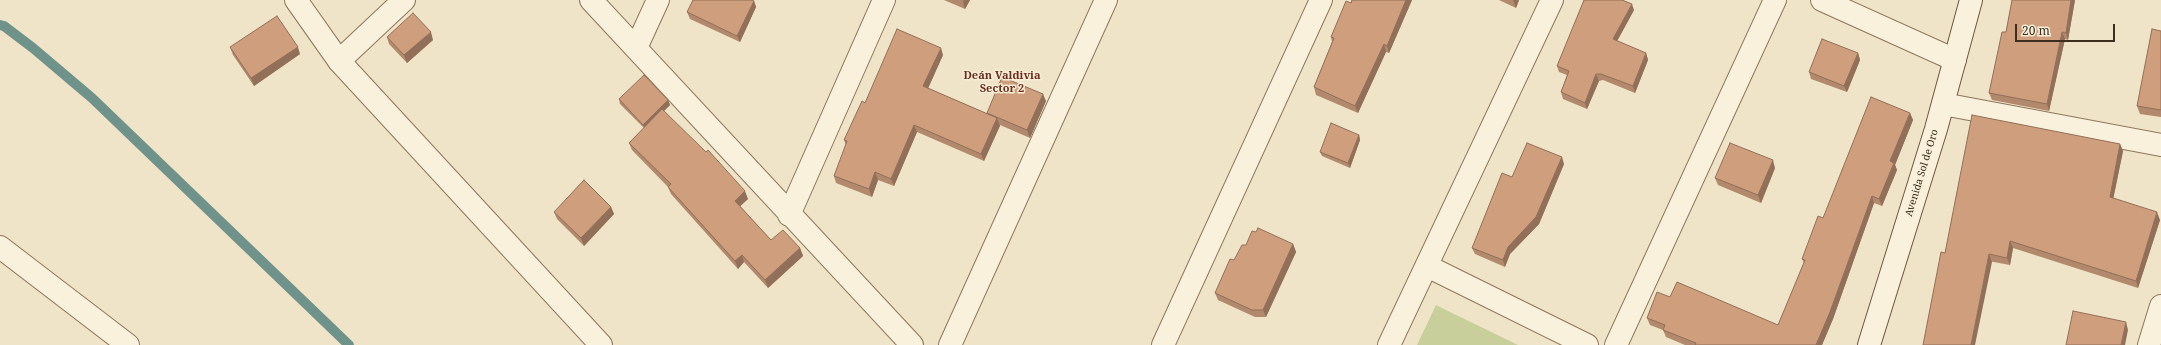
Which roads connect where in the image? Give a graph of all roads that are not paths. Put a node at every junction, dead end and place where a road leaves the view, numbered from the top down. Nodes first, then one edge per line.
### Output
1 (296, 0) edge
2 (404, 0) edge
3 (591, 0) edge
4 (658, 0) edge
5 (884, 0) edge
6 (1106, 0) edge
7 (1321, 0) edge
8 (1552, 0) edge
9 (1775, 0) edge
10 (1822, 0) edge
11 (1971, 0) edge
12 (636, 48) junction
13 (1955, 60) junction
14 (339, 61) junction
15 (1943, 104) junction
16 (2161, 145) edge
17 (790, 215) junction
18 (0, 247) edge
19 (1427, 266) junction
20 (2161, 306) edge
21 (128, 345) edge
22 (601, 345) edge
23 (911, 345) edge
24 (950, 345) edge
25 (1162, 345) edge
26 (1389, 345) edge
27 (1587, 345) edge
28 (1616, 345) edge
29 (1869, 345) edge
30 (2149, 345) edge

1 - 14 street
2 - 14 street
3 - 12 street
4 - 12 street
5 - 17 street
6 - 24 street
7 - 25 street
8 - 19 street
9 - 28 street
10 - 13 street
11 - 13 street, Avenida Sol de Oro
12 - 17 street
13 - 15 street, Avenida Sol de Oro
14 - 22 street
15 - 16 street
15 - 29 street, Avenida Sol de Oro
17 - 23 street
18 - 21 street
19 - 26 street
19 - 27 street
20 - 30 street

